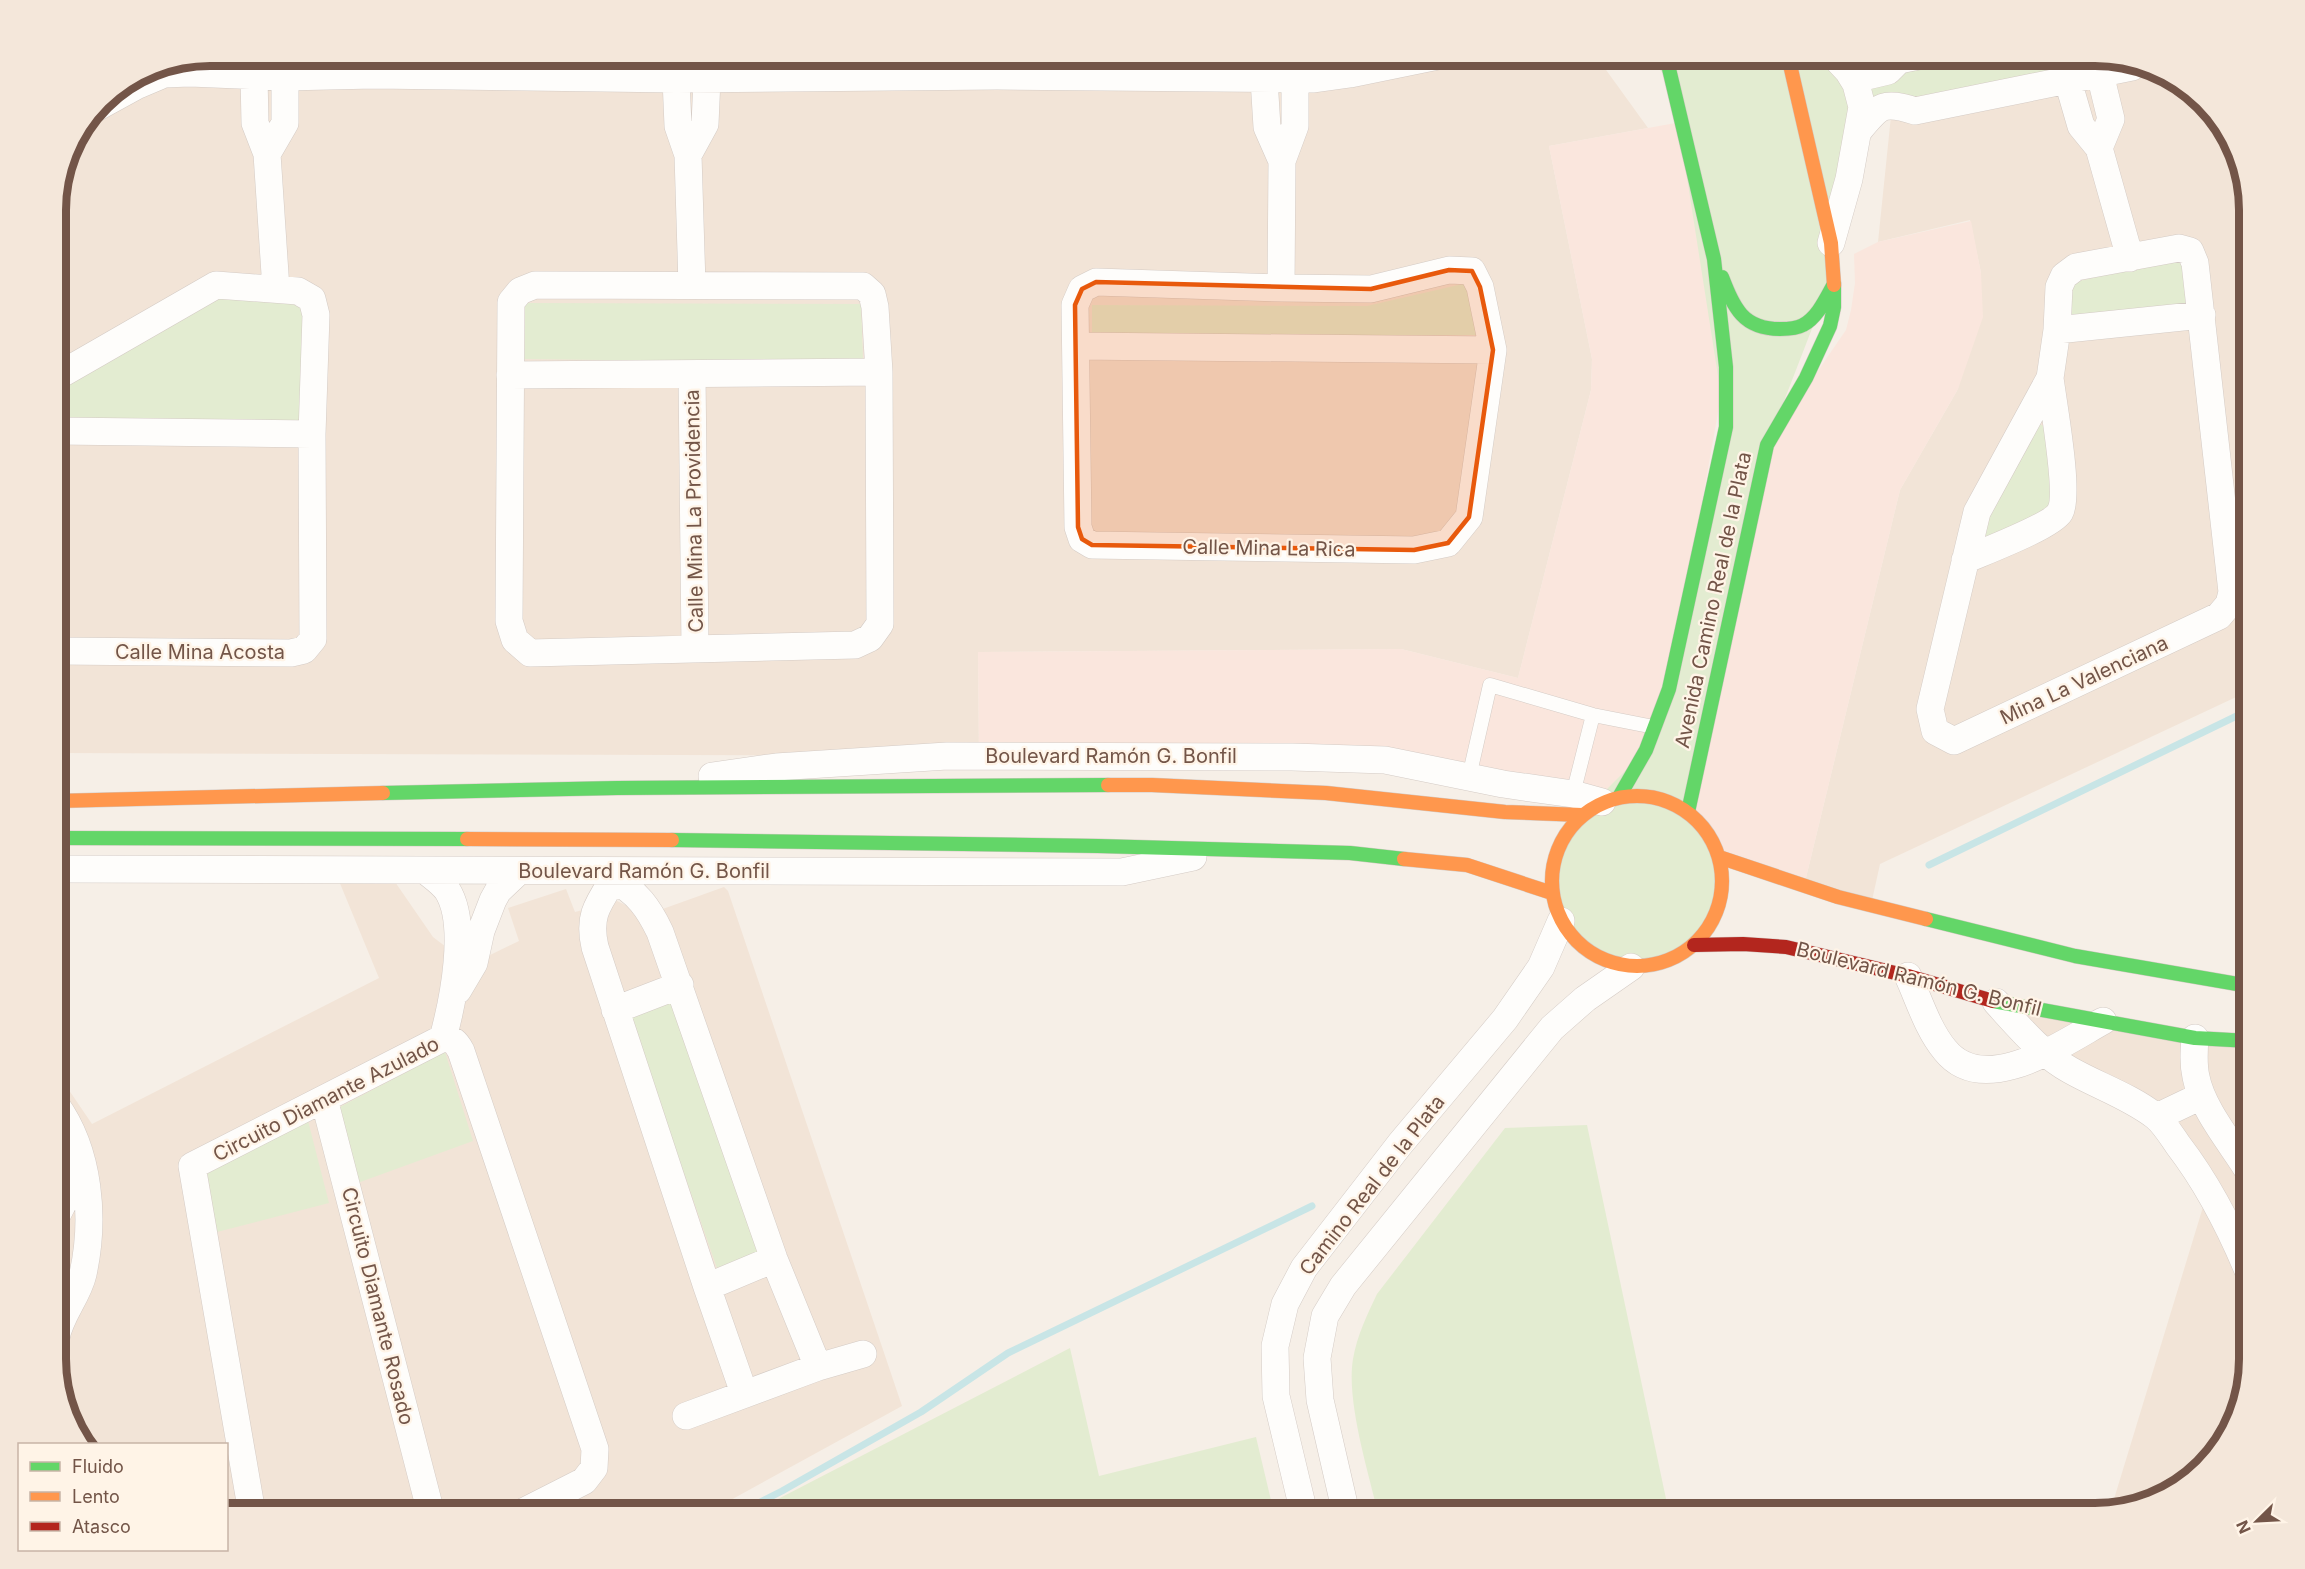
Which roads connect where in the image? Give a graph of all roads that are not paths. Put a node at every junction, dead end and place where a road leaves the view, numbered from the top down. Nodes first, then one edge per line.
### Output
1 (367, 66) edge
2 (396, 66) edge
3 (997, 66) edge
4 (1389, 66) edge
5 (1656, 66) edge
6 (1668, 66) edge
7 (1790, 66) edge
8 (1843, 66) edge
9 (2123, 69) edge
10 (164, 74) edge
11 (164, 74) edge
12 (2100, 74) junction
13 (254, 76) junction
14 (285, 77) junction
15 (676, 79) junction
16 (707, 79) junction
17 (1264, 79) junction
18 (1295, 79) junction
19 (150, 80) edge
20 (2068, 81) junction
21 (1672, 82) junction
22 (1860, 129) junction
23 (2099, 148) junction
24 (267, 154) junction
25 (688, 154) junction
26 (1282, 161) junction
27 (1831, 243) junction
28 (2130, 258) junction
29 (1714, 259) junction
30 (1834, 284) junction
31 (692, 285) junction
32 (1281, 288) junction
33 (276, 289) junction
34 (2202, 315) junction
35 (2057, 330) junction
36 (1077, 346) junction
37 (1493, 350) junction
38 (66, 371) edge
39 (879, 372) junction
40 (692, 374) junction
41 (510, 375) junction
42 (2050, 378) junction
43 (66, 431) edge
44 (312, 434) junction
45 (1965, 560) junction
46 (695, 648) junction
47 (66, 651) edge
48 (1593, 715) junction
49 (1654, 727) junction
50 (1469, 777) junction
51 (617, 788) junction
52 (66, 801) edge
53 (1594, 802) junction
54 (1688, 812) junction
55 (66, 838) edge
56 (1230, 849) junction
57 (1719, 857) junction
58 (66, 869) edge
59 (426, 871) junction
60 (519, 871) junction
61 (612, 876) junction
62 (1552, 893) junction
63 (1561, 921) junction
64 (1694, 945) junction
65 (1631, 967) junction
66 (1908, 976) junction
67 (2239, 984) edge
68 (680, 986) junction
69 (453, 999) junction
70 (1996, 1002) junction
71 (615, 1010) junction
72 (2103, 1021) junction
73 (443, 1038) junction
74 (2195, 1038) junction
75 (2239, 1040) edge
76 (2046, 1053) junction
77 (2201, 1096) junction
78 (324, 1098) junction
79 (2157, 1118) junction
80 (66, 1121) edge
81 (2230, 1143) junction
82 (2239, 1156) edge
83 (2192, 1164) junction
84 (82, 1166) junction
85 (66, 1197) edge
86 (2239, 1249) edge
87 (774, 1259) junction
88 (707, 1287) junction
89 (66, 1300) edge
90 (863, 1354) dead end
91 (818, 1367) junction
92 (744, 1393) junction
93 (686, 1416) dead end
94 (250, 1503) edge
95 (428, 1503) edge
96 (542, 1503) edge
97 (1301, 1503) edge
98 (1343, 1503) edge

1 - 14 street
2 - 15 street
3 - 16 street
3 - 17 street
4 - 18 street
5 - 21 street
6 - 21 main road, Avenida Camino Real de la Plata
7 - 27 main road, Avenida Camino Real de la Plata
8 - 22 street
9 - 12 street
10 - 19 street
11 - 13 street
12 - 20 street
12 - 23 street
13 - 14 street
13 - 24 street
14 - 24 street
15 - 16 street
15 - 25 street
16 - 25 street
17 - 18 street
17 - 26 street
18 - 26 street
20 - 22 street
20 - 23 street
21 - 29 main road, Avenida Camino Real de la Plata
22 - 27 street
23 - 28 street
24 - 33 street
25 - 31 street
26 - 32 street
27 - 30 main road, Avenida Camino Real de la Plata
28 - 34 street
28 - 35 street
29 - 30 main road
29 - 49 main road, Avenida Camino Real de la Plata
30 - 54 main road, Avenida Camino Real de la Plata
31 - 39 street, Calle Mina La Providencia
31 - 41 street, Calle Mina La Providencia
32 - 36 street, Calle Mina La Rica
32 - 37 street, Calle Mina La Rica
33 - 38 street, Calle Mina Acosta
33 - 44 street, Calle Mina Acosta
34 - 35 street
34 - 45 street, Mina La Valenciana
35 - 42 street
36 - 37 street
36 - 37 street, Calle Mina La Rica
39 - 40 street, Calle Mina La Providencia
39 - 46 street, Calle Mina La Providencia
40 - 41 street, Calle Mina La Providencia
40 - 46 street, Calle Mina La Providencia
41 - 46 street, Calle Mina La Providencia
42 - 45 street
42 - 45 street
43 - 44 street
44 - 47 street, Calle Mina Acosta
48 - 49 lane
48 - 50 lane
48 - 53 lane
49 - 53 main road, Avenida Camino Real de la Plata
50 - 51 street, Boulevard Ramón G. Bonfil
50 - 53 street, Boulevard Ramón G. Bonfil
51 - 52 main road, Boulevard Ramón G. Bonfil
51 - 53 main road, Boulevard Ramón G. Bonfil
53 - 54 main road
53 - 62 main road
54 - 57 main road
55 - 56 main road, Boulevard Ramón G. Bonfil
56 - 61 street, Boulevard Ramón G. Bonfil
56 - 62 main road, Boulevard Ramón G. Bonfil
57 - 64 main road
57 - 67 main road
58 - 59 street, Boulevard Ramón G. Bonfil
59 - 60 street, Boulevard Ramón G. Bonfil
59 - 69 street
60 - 61 street, Boulevard Ramón G. Bonfil
60 - 69 street
61 - 68 street
61 - 71 street
62 - 63 main road
63 - 65 main road
63 - 97 street, Camino Real de la Plata
64 - 65 main road
64 - 66 main road, Boulevard Ramón G. Bonfil
65 - 98 street, Camino Real de la Plata
66 - 70 main road, Boulevard Ramón G. Bonfil
66 - 76 street
68 - 71 street
68 - 87 street
69 - 73 street
70 - 72 main road, Boulevard Ramón G. Bonfil
70 - 76 street
71 - 88 street
72 - 74 main road, Boulevard Ramón G. Bonfil
72 - 76 street
73 - 78 street, Circuito Diamante Azulado
73 - 96 street, Circuito Diamante Azulado
74 - 75 main road, Boulevard Ramón G. Bonfil
74 - 77 street
76 - 79 street
77 - 79 street
77 - 81 street
78 - 94 street, Circuito Diamante Azulado
78 - 95 street, Circuito Diamante Rosado
79 - 83 street
80 - 84 street
81 - 82 street
81 - 83 street
83 - 86 street
84 - 85 street
84 - 89 street
87 - 88 street
87 - 91 street
88 - 92 street
90 - 91 street
91 - 92 street
92 - 93 street

